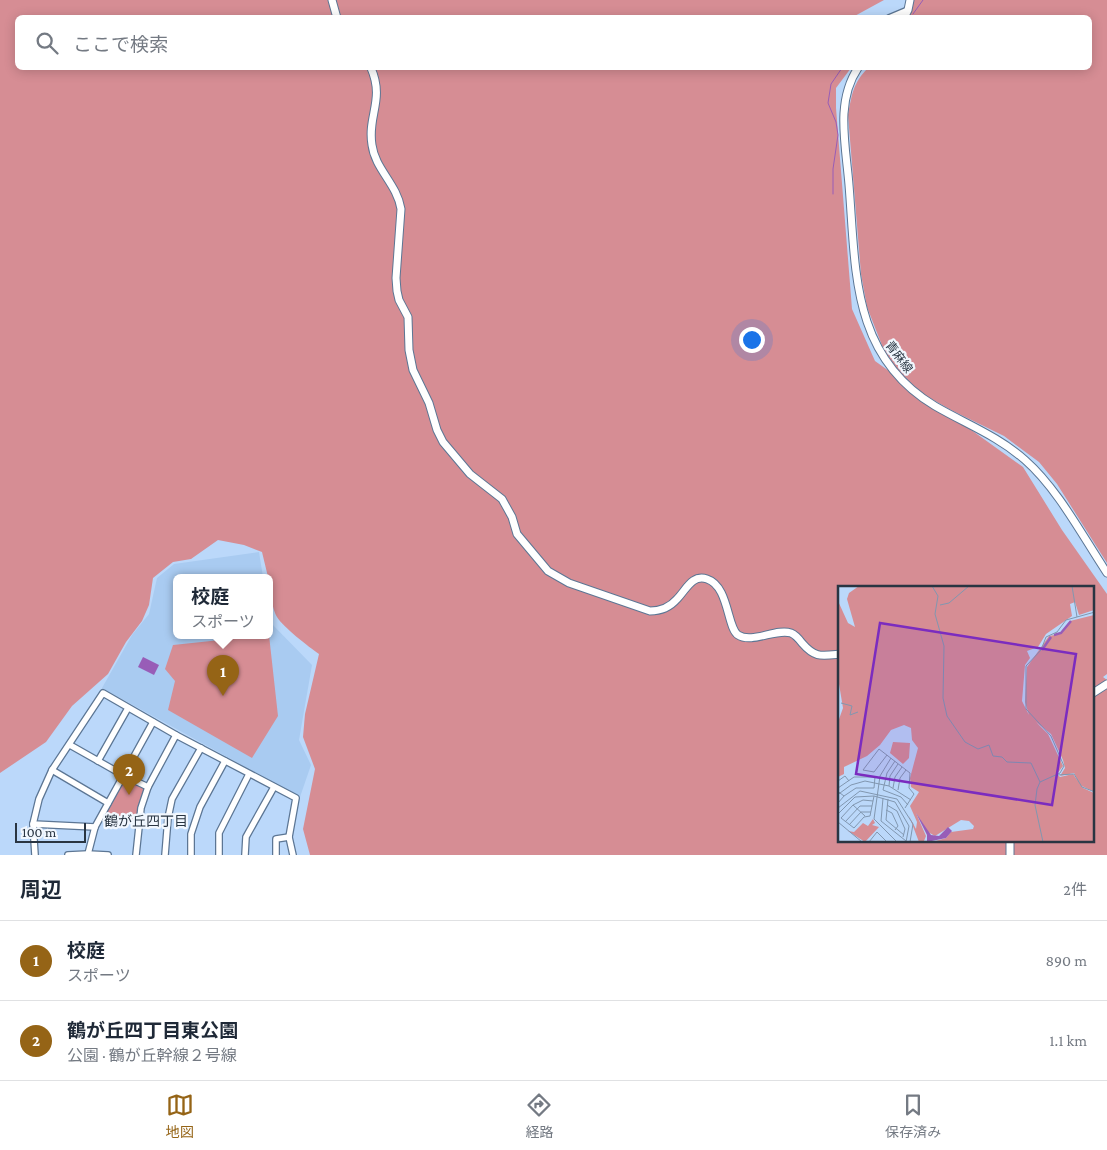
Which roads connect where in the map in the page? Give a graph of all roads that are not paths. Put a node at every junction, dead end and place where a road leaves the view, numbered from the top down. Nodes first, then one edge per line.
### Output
1 (332, 0) edge
2 (910, 0) edge
3 (908, 10) junction
4 (336, 15) edge
5 (896, 15) edge
6 (906, 15) edge
7 (372, 70) edge
8 (857, 70) edge
9 (1107, 573) edge
10 (838, 654) edge
11 (1106, 685) edge
12 (1094, 692) edge
13 (128, 708) junction
14 (153, 722) junction
15 (176, 735) junction
16 (70, 745) junction
17 (201, 748) junction
18 (98, 761) junction
19 (225, 761) junction
20 (52, 770) junction
21 (249, 774) junction
22 (123, 775) junction
23 (148, 787) junction
24 (274, 787) junction
25 (108, 803) junction
26 (33, 824) junction
27 (95, 827) junction
28 (289, 837) junction
29 (1010, 842) edge
30 (88, 854) junction
31 (35, 855) edge
32 (68, 855) edge
33 (108, 855) edge
34 (136, 855) edge
35 (165, 855) edge
36 (191, 855) edge
37 (219, 855) edge
38 (245, 855) edge
39 (276, 855) edge
40 (293, 855) edge
41 (1010, 855) edge

1 - 4 street
2 - 3 street
3 - 5 street
3 - 6 street
7 - 10 street
8 - 9 street, 青麻線
11 - 12 street
13 - 14 street
13 - 16 street
13 - 18 street
14 - 15 street
14 - 22 street
15 - 17 street
15 - 23 street
16 - 18 street
16 - 20 street
17 - 19 street
17 - 35 street
18 - 22 street
19 - 21 street
19 - 36 street
20 - 25 street
20 - 26 street
21 - 24 street
21 - 37 street
22 - 23 street
22 - 25 street
23 - 34 street
24 - 28 street
24 - 38 street
25 - 27 street
26 - 27 street
26 - 31 street
27 - 30 street
28 - 39 street
28 - 40 street
29 - 41 street
30 - 32 street
30 - 33 street

